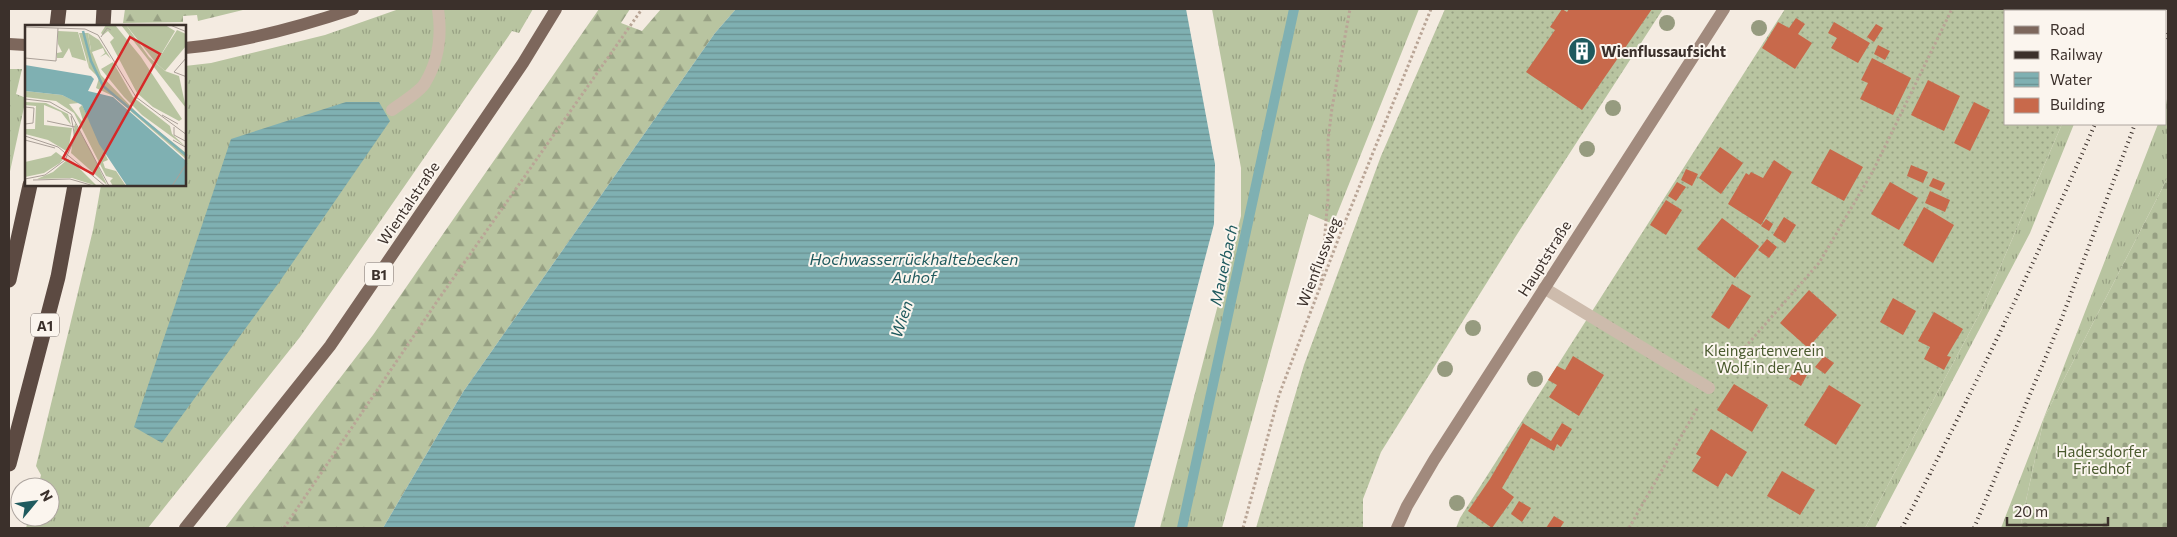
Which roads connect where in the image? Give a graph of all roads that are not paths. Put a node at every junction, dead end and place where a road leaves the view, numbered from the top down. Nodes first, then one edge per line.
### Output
1 (58, 9) edge
2 (104, 9) edge
3 (353, 9) edge
4 (438, 9) edge
5 (556, 9) edge
6 (1724, 9) edge
7 (57, 25) edge
8 (103, 25) edge
9 (9, 44) edge
10 (25, 45) edge
11 (186, 48) edge
12 (392, 110) dead end
13 (30, 186) edge
14 (75, 186) edge
15 (9, 280) edge
16 (1544, 288) junction
17 (1709, 388) road end
18 (9, 464) edge
19 (185, 528) edge
20 (1397, 528) edge

1 - 7 highway
2 - 8 highway
3 - 11 main road
4 - 12 lane
5 - 19 main road, Wientalstraße / B1
6 - 16 main road, Hauptstraße
9 - 10 main road
13 - 15 highway
14 - 18 highway, A1
16 - 17 lane
16 - 20 main road, Hauptstraße

